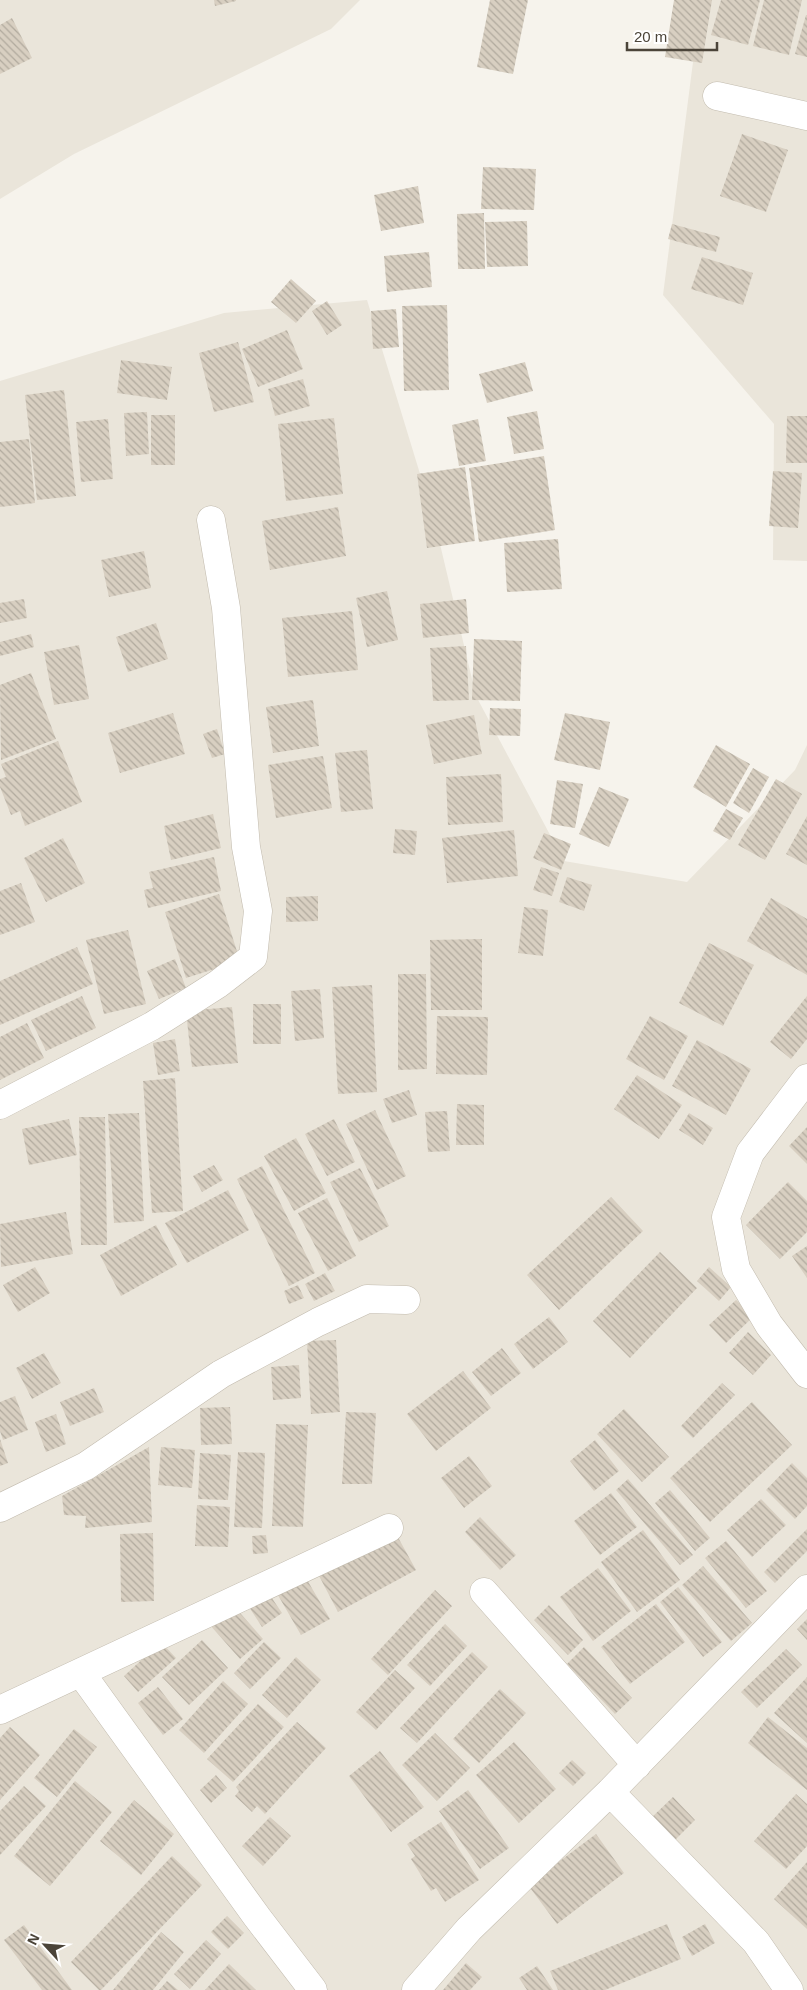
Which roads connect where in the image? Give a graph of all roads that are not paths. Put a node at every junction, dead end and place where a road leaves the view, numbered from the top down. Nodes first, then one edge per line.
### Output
1 (717, 96) dead end
2 (807, 116) edge
3 (211, 520) dead end
4 (807, 1078) edge
5 (0, 1105) edge
6 (406, 1300) dead end
7 (807, 1374) edge
8 (0, 1508) edge
9 (389, 1528) dead end
10 (807, 1589) edge
11 (484, 1592) dead end
12 (81, 1673) junction
13 (0, 1710) edge
14 (637, 1765) junction
15 (610, 1792) junction
16 (313, 1990) edge
17 (416, 1990) edge
18 (789, 1990) edge

1 - 2 street
3 - 5 street
4 - 7 street
6 - 8 street
9 - 12 street
10 - 14 street
11 - 14 street
12 - 13 street
12 - 16 street
14 - 15 street
15 - 17 street
15 - 18 street

